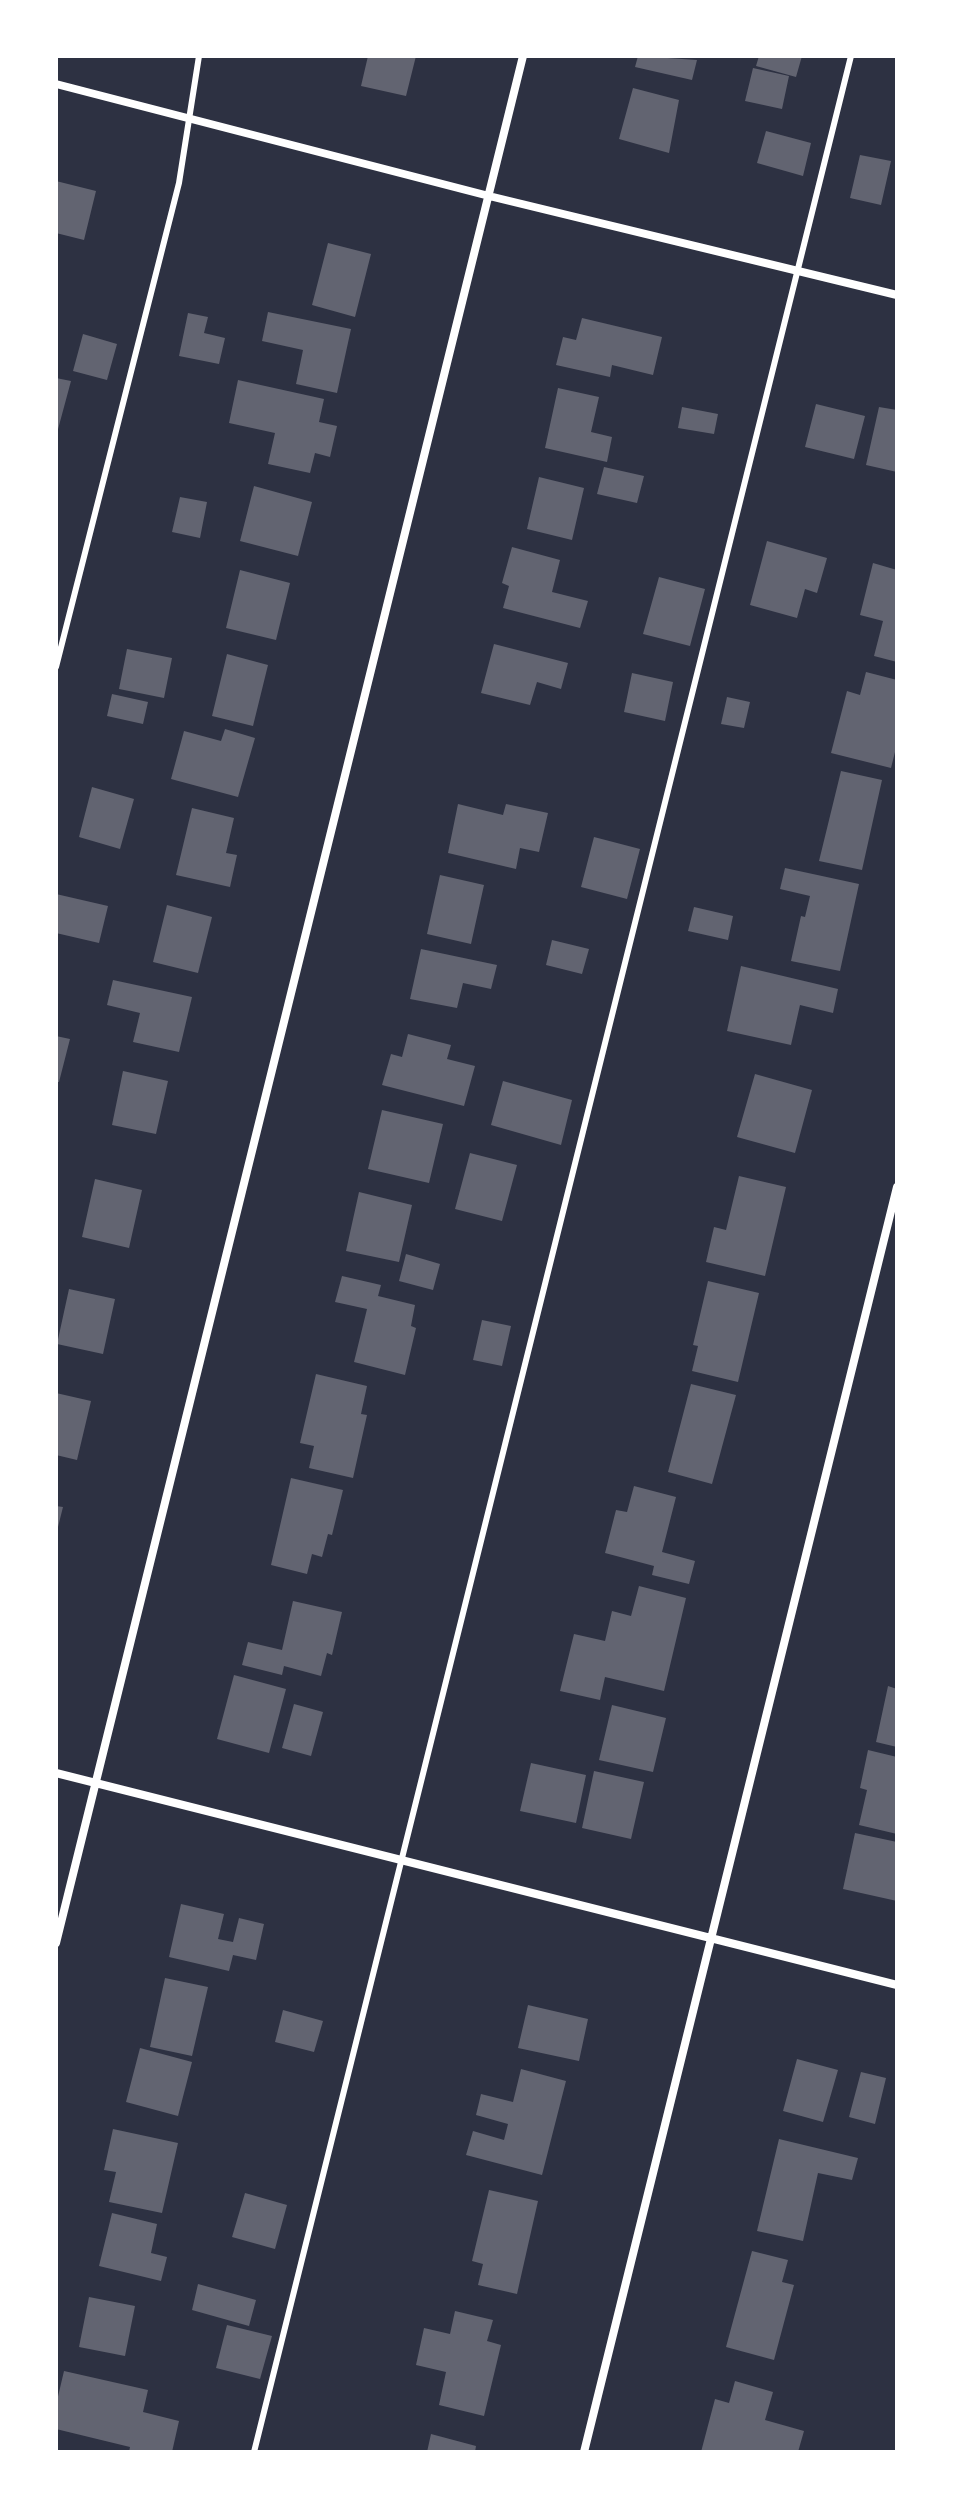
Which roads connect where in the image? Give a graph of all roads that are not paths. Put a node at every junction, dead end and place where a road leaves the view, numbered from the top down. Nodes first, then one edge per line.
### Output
1 (199, 56) edge
2 (523, 56) edge
3 (851, 56) edge
4 (56, 84) edge
5 (187, 118) junction
6 (489, 196) junction
7 (799, 271) junction
8 (897, 295) edge
9 (56, 667) edge
10 (897, 1187) edge
11 (56, 1773) edge
12 (96, 1783) junction
13 (402, 1862) junction
14 (713, 1938) junction
15 (56, 1943) edge
16 (897, 1985) edge
17 (254, 2452) edge
18 (584, 2452) edge

1 - 5 lane
2 - 6 street
3 - 7 lane
4 - 5 street
5 - 6 street
5 - 9 lane
6 - 7 street
6 - 12 street
7 - 8 street
7 - 13 lane
10 - 14 street
11 - 12 street
12 - 13 street
12 - 15 street
13 - 14 street
13 - 17 lane
14 - 16 street
14 - 18 street

